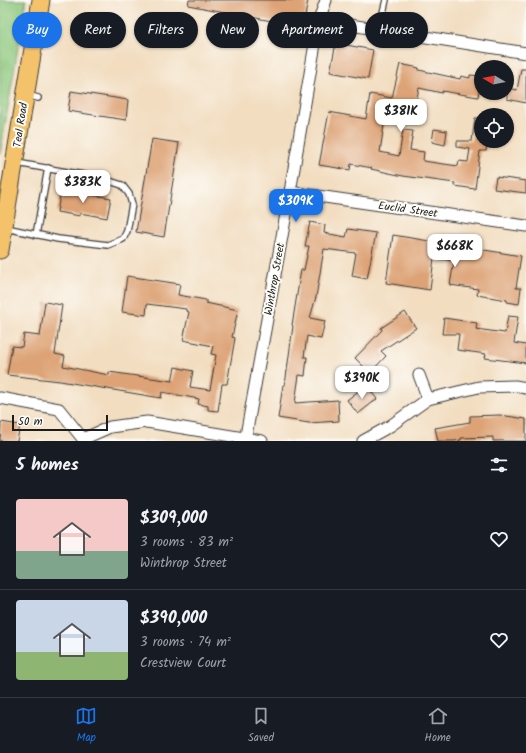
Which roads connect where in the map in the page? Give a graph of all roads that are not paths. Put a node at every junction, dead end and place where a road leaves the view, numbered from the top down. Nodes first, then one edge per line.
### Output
1 (41, 0) edge
2 (326, 0) edge
3 (386, 0) edge
4 (322, 12) edge
5 (383, 12) edge
6 (428, 38) edge
7 (314, 48) edge
8 (526, 53) edge
9 (14, 162) junction
10 (48, 168) junction
11 (290, 192) junction
12 (526, 226) edge
13 (4, 227) junction
14 (36, 234) junction
15 (0, 250) edge
16 (419, 375) dead end
17 (526, 388) edge
18 (0, 398) edge
19 (428, 399) junction
20 (83, 440) edge
21 (245, 440) edge
22 (262, 441) edge
23 (363, 441) edge

1 - 9 main road, Teal Road
2 - 4 street, Winthrop Street
3 - 5 lane
6 - 8 street
7 - 11 street, Winthrop Street
9 - 10 lane
9 - 13 main road, Teal Road
10 - 14 lane
10 - 14 lane
11 - 12 street, Euclid Street
11 - 21 street, Winthrop Street
13 - 14 lane
13 - 15 main road, Teal Road
16 - 19 street
17 - 19 street
18 - 20 street
19 - 23 street
20 - 21 street
21 - 22 street

